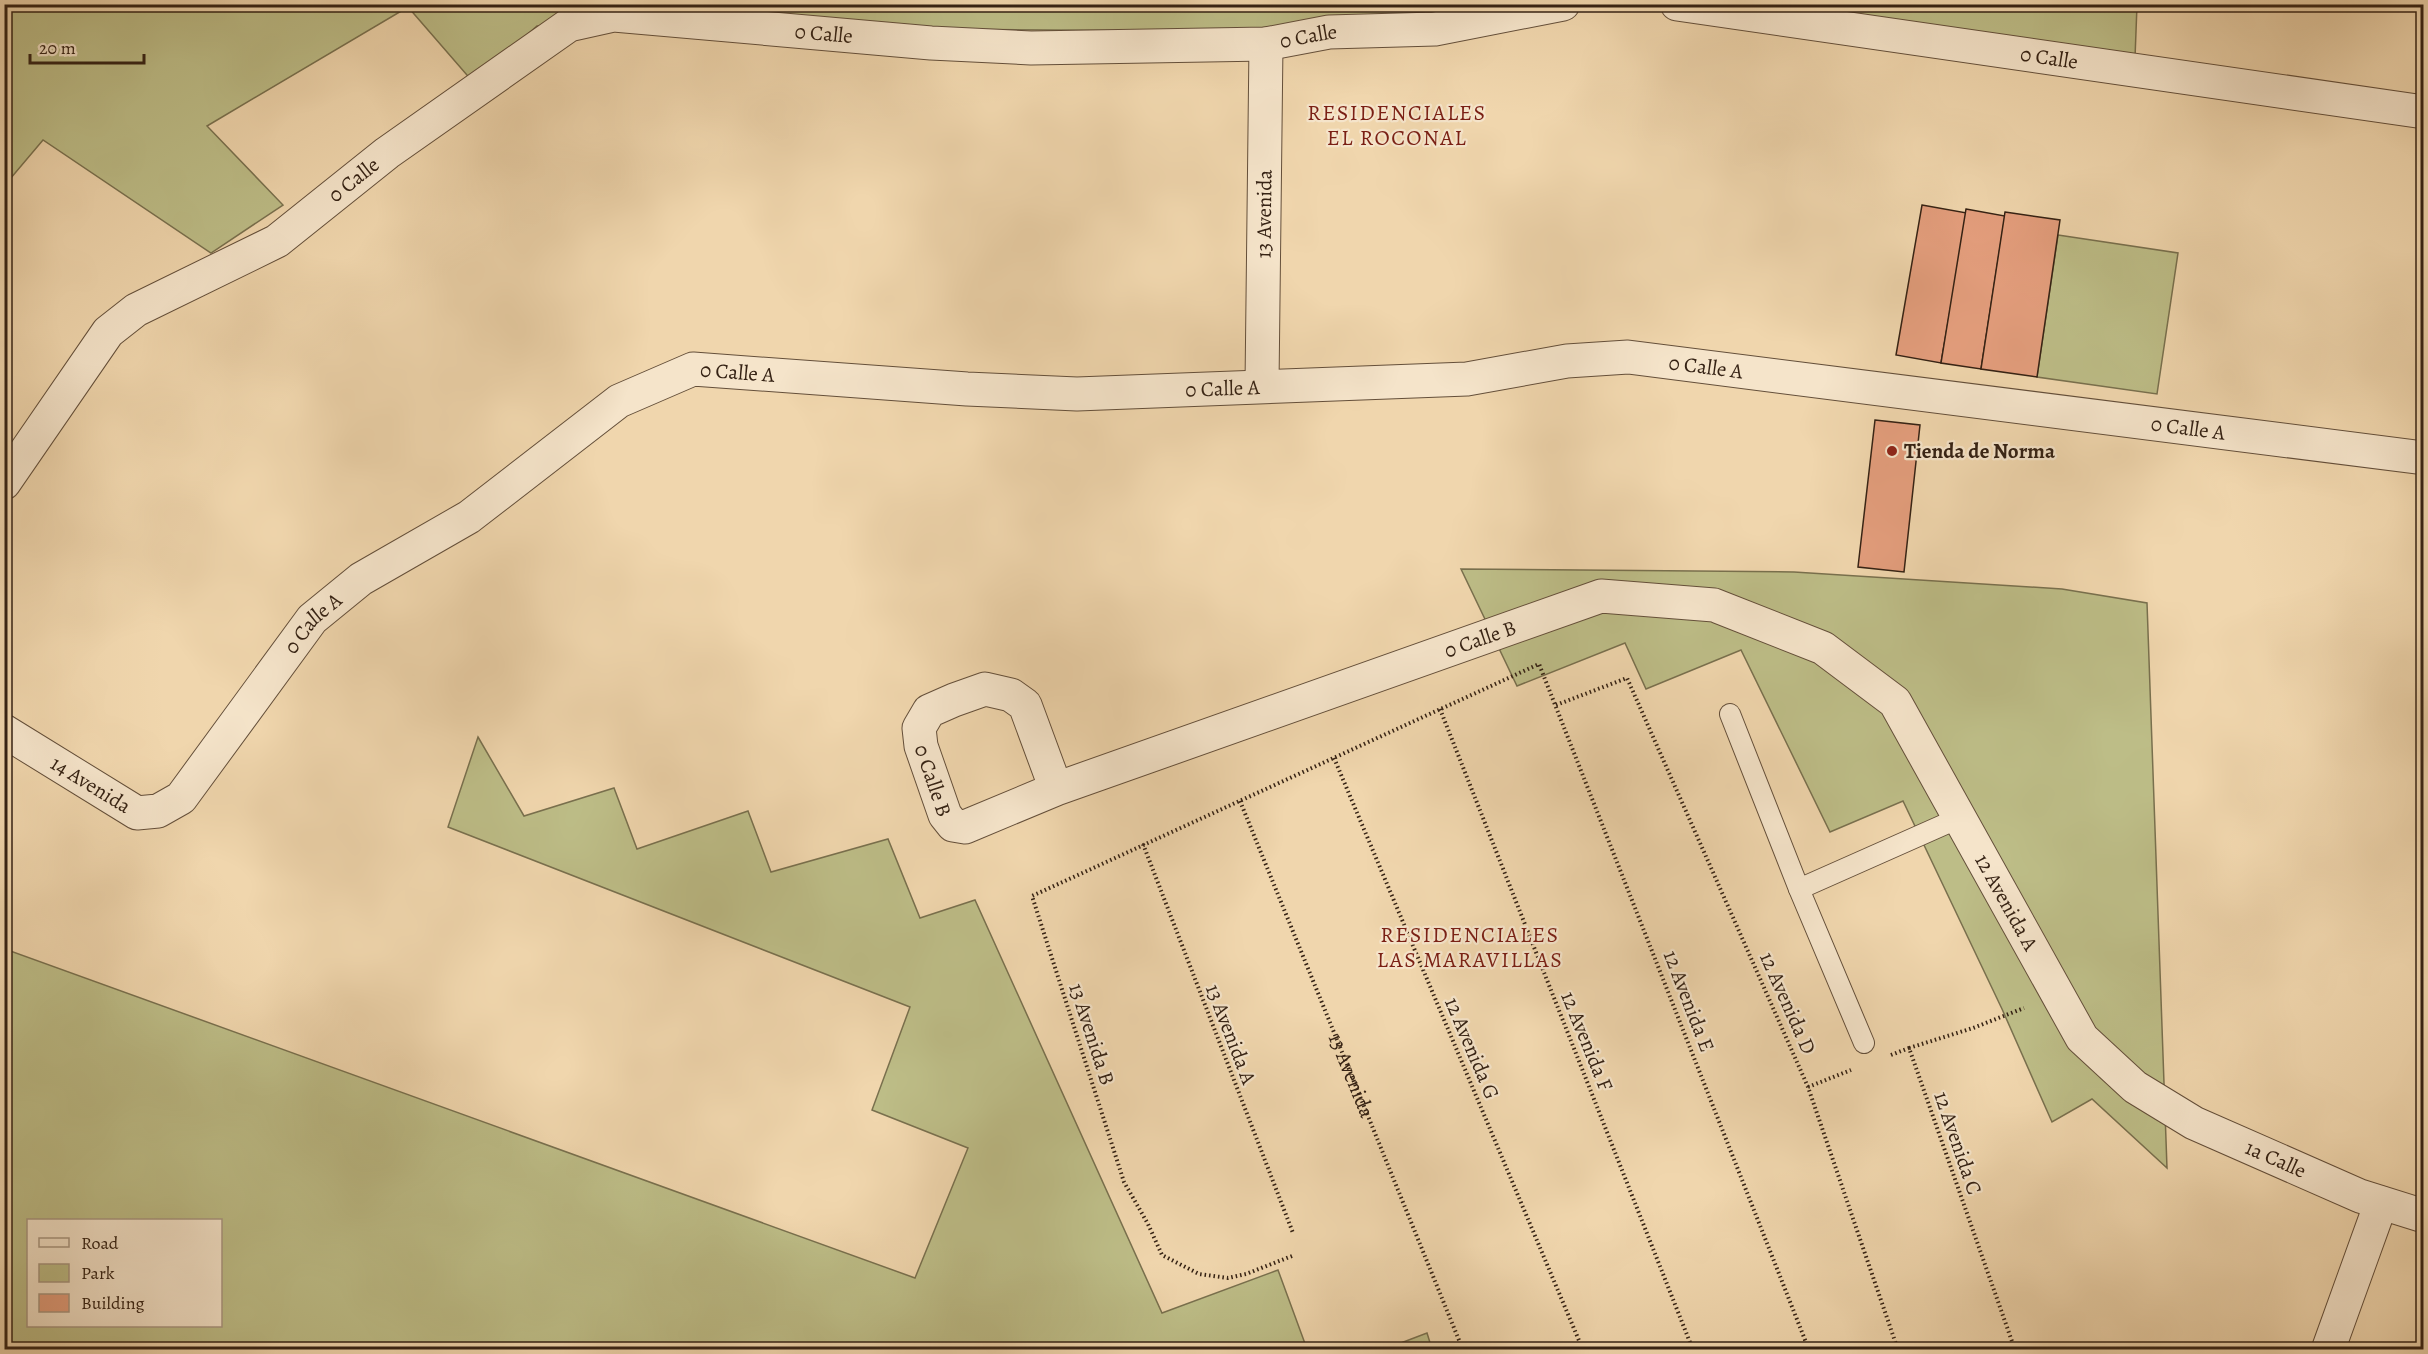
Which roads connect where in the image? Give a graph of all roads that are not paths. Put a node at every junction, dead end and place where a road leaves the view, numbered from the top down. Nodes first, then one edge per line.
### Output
1 (1563, 4) edge
2 (1677, 4) edge
3 (1266, 44) junction
4 (2424, 112) edge
5 (1262, 385) junction
6 (2424, 458) edge
7 (4, 483) edge
8 (1895, 702) joint
9 (1730, 714) dead end
10 (4, 731) edge
11 (1056, 789) junction
12 (181, 798) joint
13 (1959, 818) junction
14 (1799, 889) junction
15 (1864, 1044) dead end
16 (2135, 1087) joint
17 (2381, 1203) junction
18 (2424, 1216) edge
19 (2328, 1350) edge

1 - 3 street, 0 Calle
2 - 4 street, 0 Calle
3 - 5 street, 13 Avenida
3 - 7 street, 0 Calle
5 - 6 street, 0 Calle A
5 - 12 street, 0 Calle A
8 - 11 street, 0 Calle B
8 - 13 street, 12 Avenida A
9 - 14 lane
10 - 12 street, 14 Avenida
11 - 11 street, 0 Calle B
13 - 14 lane
13 - 16 street, 12 Avenida A
14 - 15 lane
16 - 17 street, 1a Calle
17 - 18 street, 1a Calle
17 - 19 street

